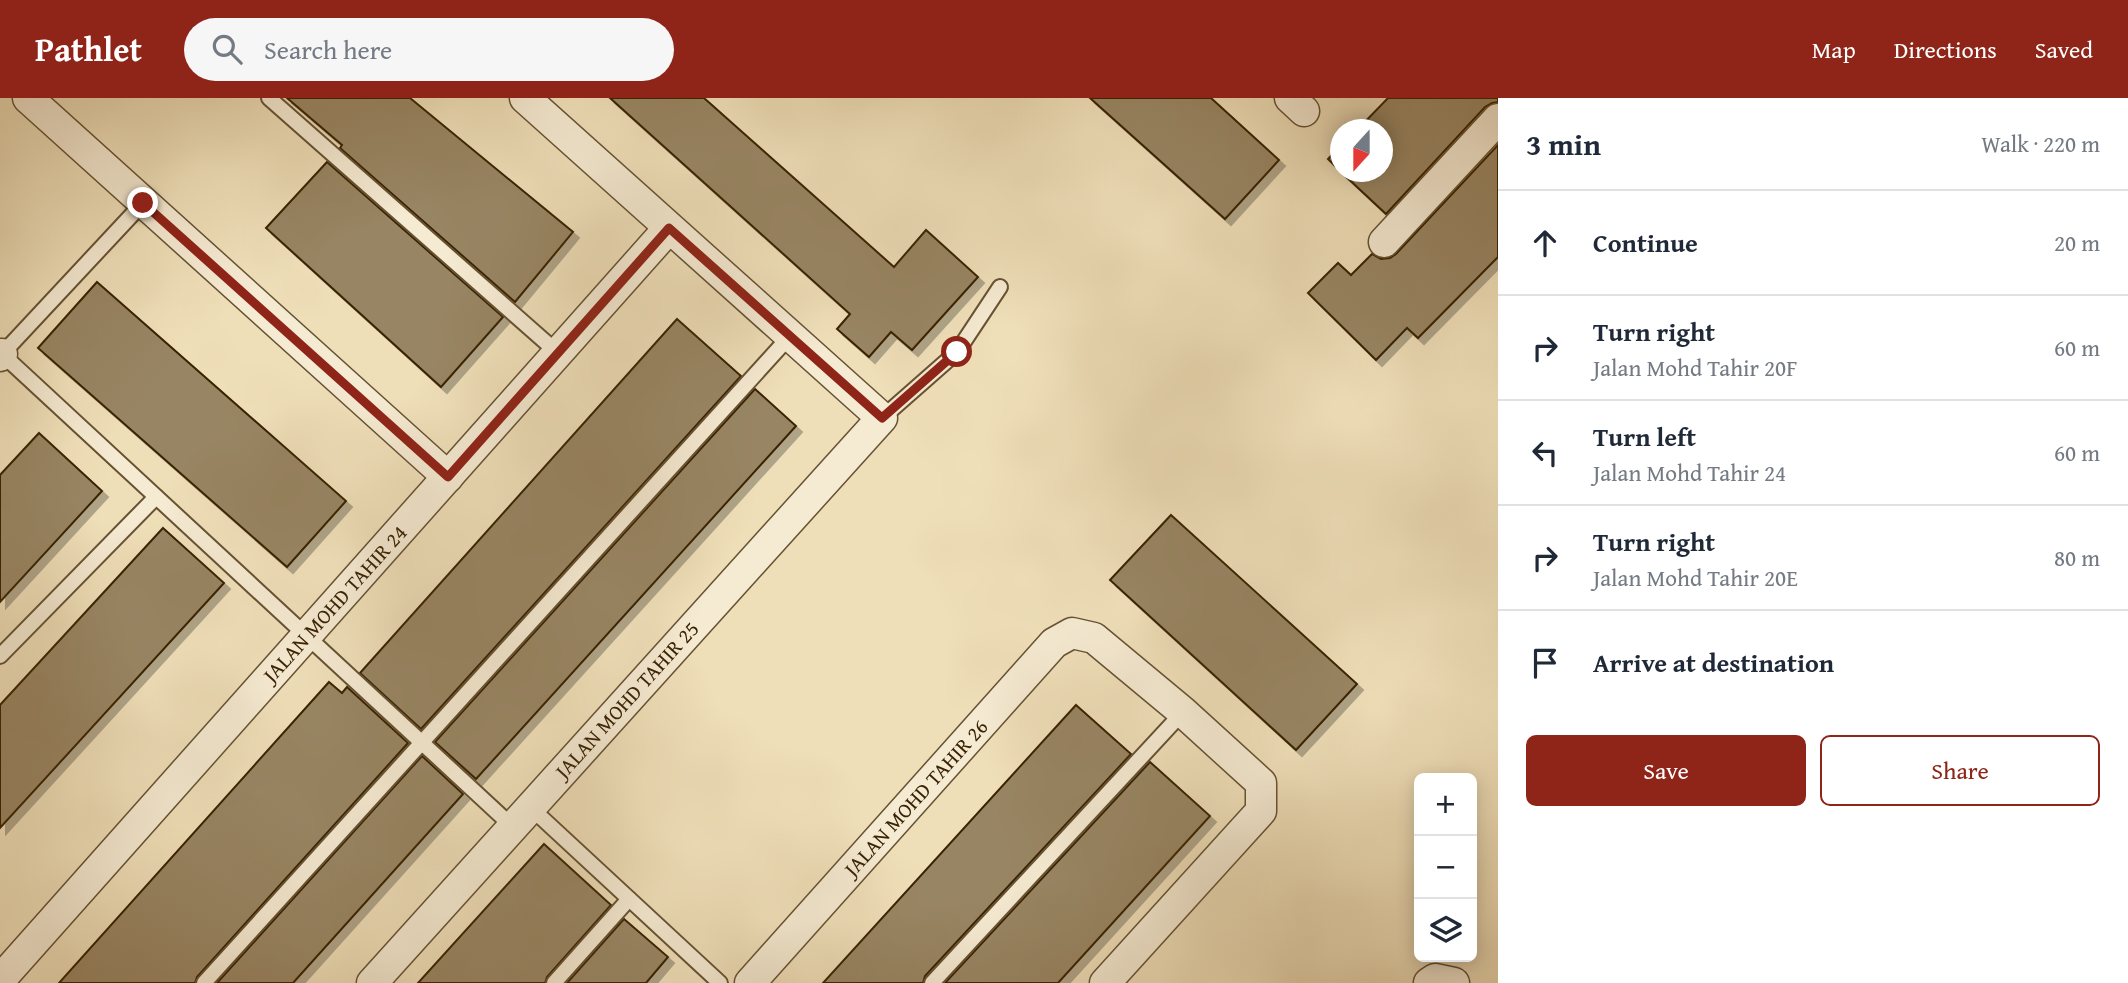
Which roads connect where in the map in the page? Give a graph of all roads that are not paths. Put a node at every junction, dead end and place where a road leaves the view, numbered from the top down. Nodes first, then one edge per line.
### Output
1 (28, 98) edge
2 (269, 98) edge
3 (525, 98) edge
4 (1498, 118) edge
5 (143, 203) junction
6 (669, 228) junction
7 (1384, 242) dead end
8 (1000, 287) dead end
9 (790, 336) junction
10 (558, 353) junction
11 (1, 355) edge
12 (882, 418) junction
13 (448, 477) junction
14 (156, 497) junction
15 (306, 636) junction
16 (0, 656) edge
17 (1183, 712) junction
18 (421, 742) junction
19 (522, 817) junction
20 (629, 899) junction
21 (2, 975) edge
22 (204, 983) edge
23 (372, 983) edge
24 (554, 983) edge
25 (720, 983) edge
26 (750, 983) edge
27 (932, 983) edge
28 (1104, 983) edge
29 (1429, 983) edge
30 (1454, 983) edge

1 - 5 street
2 - 10 lane
3 - 6 street
4 - 7 street
5 - 11 lane
5 - 13 street
6 - 9 street
6 - 10 street, JALAN MOHD TAHIR 24
8 - 12 lane
9 - 12 street
9 - 18 lane
10 - 13 street, JALAN MOHD TAHIR 24
11 - 14 lane
12 - 19 street, JALAN MOHD TAHIR 25
13 - 15 street, JALAN MOHD TAHIR 24
14 - 15 lane
14 - 16 lane
15 - 18 lane
15 - 21 street, JALAN MOHD TAHIR 24
17 - 26 street, JALAN MOHD TAHIR 26
17 - 27 lane
17 - 28 street
18 - 19 lane
18 - 22 lane
19 - 20 lane
19 - 23 street, JALAN MOHD TAHIR 25
20 - 24 lane
20 - 25 lane
29 - 30 street

